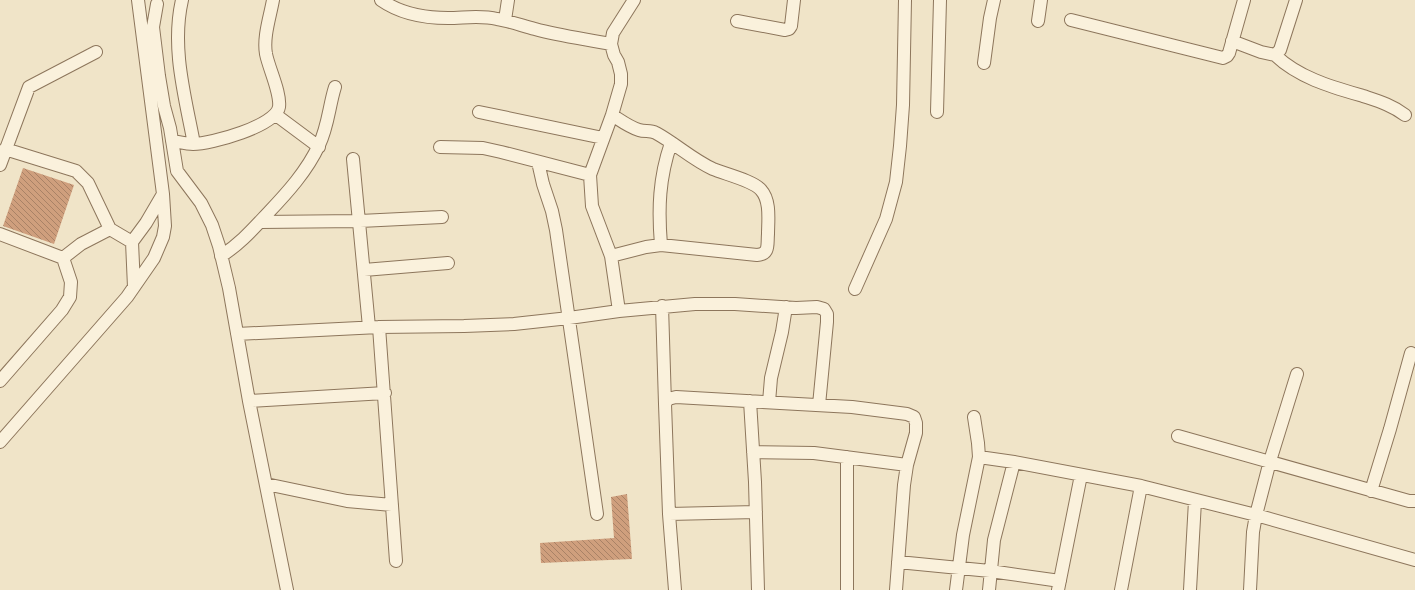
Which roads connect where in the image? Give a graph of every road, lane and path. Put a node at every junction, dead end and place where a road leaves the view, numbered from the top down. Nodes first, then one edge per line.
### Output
1 (138, 0) edge
2 (182, 0) edge
3 (273, 0) edge
4 (381, 0) edge
5 (508, 0) edge
6 (634, 0) edge
7 (794, 0) edge
8 (905, 0) edge
9 (940, 0) edge
10 (994, 0) edge
11 (1041, 0) edge
12 (1244, 0) edge
13 (1296, 0) edge
14 (159, 2) edge
15 (140, 13) junction
16 (504, 20) junction
17 (1072, 20) dead end
18 (737, 21) dead end
19 (1038, 21) dead end
20 (1232, 41) junction
21 (611, 44) junction
22 (96, 52) dead end
23 (1275, 55) junction
24 (984, 64) dead end
25 (335, 87) dead end
26 (479, 112) dead end
27 (937, 112) dead end
28 (276, 115) junction
29 (612, 115) junction
30 (1405, 115) dead end
31 (603, 138) junction
32 (172, 141) junction
33 (671, 143) junction
34 (194, 144) junction
35 (319, 147) junction
36 (440, 147) dead end
37 (5, 149) junction
38 (353, 159) dead end
39 (538, 162) junction
40 (0, 165) edge
41 (590, 176) junction
42 (163, 194) junction
43 (442, 217) dead end
44 (360, 221) junction
45 (260, 222) junction
46 (110, 230) junction
47 (0, 234) edge
48 (132, 242) junction
49 (661, 245) junction
50 (221, 256) junction
51 (611, 256) junction
52 (63, 258) junction
53 (448, 263) dead end
54 (364, 270) junction
55 (134, 287) junction
56 (855, 289) dead end
57 (662, 306) junction
58 (786, 307) junction
59 (619, 311) junction
60 (569, 318) junction
61 (374, 327) junction
62 (237, 334) junction
63 (1411, 353) dead end
64 (1297, 374) dead end
65 (0, 381) edge
66 (385, 394) junction
67 (249, 401) junction
68 (750, 401) junction
69 (769, 402) junction
70 (665, 404) junction
71 (819, 405) junction
72 (974, 417) dead end
73 (1178, 436) dead end
74 (0, 442) edge
75 (753, 452) junction
76 (847, 457) junction
77 (979, 457) junction
78 (1270, 461) junction
79 (1014, 462) junction
80 (907, 465) junction
81 (1081, 475) junction
82 (266, 484) junction
83 (1141, 486) junction
84 (1371, 491) junction
85 (1195, 500) junction
86 (1415, 502) edge
87 (392, 505) junction
88 (756, 512) junction
89 (598, 514) dead end
90 (669, 514) junction
91 (1256, 515) junction
92 (1415, 560) edge
93 (396, 561) dead end
94 (898, 562) junction
95 (958, 568) junction
96 (990, 571) junction
97 (1059, 586) edge
98 (287, 590) edge
99 (675, 590) edge
100 (758, 590) edge
101 (847, 590) edge
102 (896, 590) edge
103 (956, 590) edge
104 (988, 590) edge
105 (1121, 590) edge
106 (1190, 590) edge
107 (1250, 590) edge

1 - 15 street
2 - 34 street
3 - 28 street
4 - 16 street
5 - 16 street
6 - 21 street
7 - 18 street
8 - 56 street
9 - 27 street
10 - 24 street
11 - 19 street
12 - 20 street
13 - 23 street
14 - 15 street
14 - 32 street
15 - 42 street
16 - 21 street
17 - 20 street
20 - 23 street
21 - 29 street
22 - 37 street
23 - 30 street
25 - 35 street
26 - 31 street
28 - 34 street
28 - 35 street
29 - 31 street
29 - 33 street
31 - 41 street
32 - 34 street
32 - 50 street
33 - 49 street
33 - 49 street
35 - 45 street
36 - 39 street
37 - 40 street
37 - 46 street
38 - 44 street
39 - 41 street
39 - 60 street
41 - 51 street
42 - 48 street
42 - 55 street
43 - 44 street
44 - 45 street
44 - 54 street
45 - 50 street
46 - 48 street
46 - 52 street
47 - 52 street
48 - 55 street
49 - 51 street
50 - 62 street
51 - 59 street
52 - 65 street
53 - 54 street
54 - 61 street
55 - 74 street
57 - 58 street
57 - 59 street
57 - 70 street
58 - 69 street
58 - 71 street
59 - 60 street
60 - 61 street
60 - 89 street
61 - 62 street
61 - 66 street
62 - 67 street
63 - 84 street
64 - 78 street
66 - 67 street
66 - 87 street
67 - 82 street
68 - 69 street
68 - 70 street
68 - 75 street
69 - 71 street
70 - 90 street
71 - 80 street
72 - 77 street
73 - 78 street
75 - 76 street
75 - 88 street
76 - 80 street
76 - 101 street
77 - 79 street
77 - 95 street
78 - 84 street
78 - 91 street
79 - 81 street
79 - 96 street
80 - 94 street
81 - 83 street
81 - 97 street
82 - 87 street
82 - 98 street
83 - 85 street
83 - 105 street
84 - 86 street
85 - 91 street
85 - 106 street
87 - 93 street
88 - 90 street
88 - 100 street
90 - 99 street
91 - 92 street
91 - 107 street
94 - 95 street
94 - 102 street
95 - 96 street
95 - 103 street
96 - 97 street
96 - 104 street

